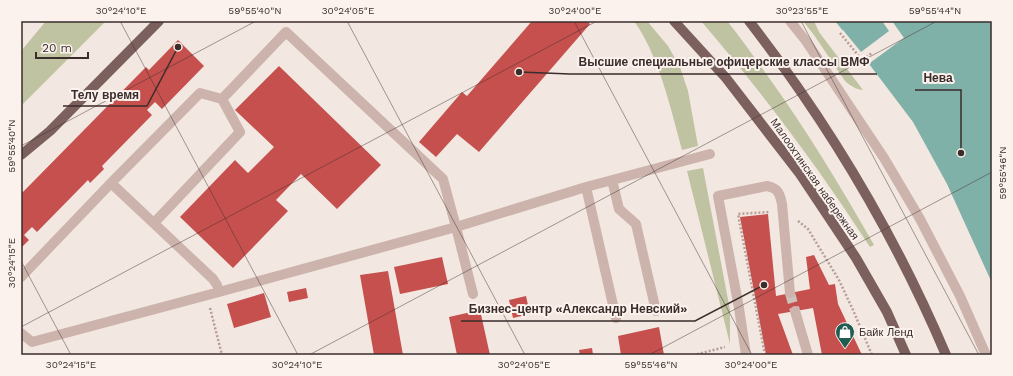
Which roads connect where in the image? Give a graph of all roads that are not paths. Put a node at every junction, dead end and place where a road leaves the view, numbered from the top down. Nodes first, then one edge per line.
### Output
1 (159, 21) edge
2 (674, 21) edge
3 (749, 21) edge
4 (790, 21) edge
5 (222, 98) junction
6 (710, 154) dead end
7 (21, 155) edge
8 (612, 180) junction
9 (111, 183) junction
10 (586, 187) junction
11 (154, 223) junction
12 (456, 227) junction
13 (21, 277) edge
14 (219, 292) junction
15 (790, 293) tunnel mouth
16 (473, 294) dead end
17 (656, 311) dead end
18 (795, 311) tunnel mouth
19 (616, 318) dead end
20 (21, 333) edge
21 (746, 355) edge
22 (808, 355) edge
23 (906, 355) edge
24 (946, 355) edge
25 (986, 355) edge

1 - 7 main road
2 - 23 main road, Малоохтинская набережная
3 - 24 main road
4 - 25 street
5 - 9 street
5 - 11 street
5 - 12 street
6 - 8 street
8 - 10 street
8 - 17 street
9 - 11 street
9 - 13 street
10 - 12 street
10 - 19 street
11 - 14 street
12 - 14 street
12 - 16 street
14 - 20 street
15 - 21 street
18 - 22 street

